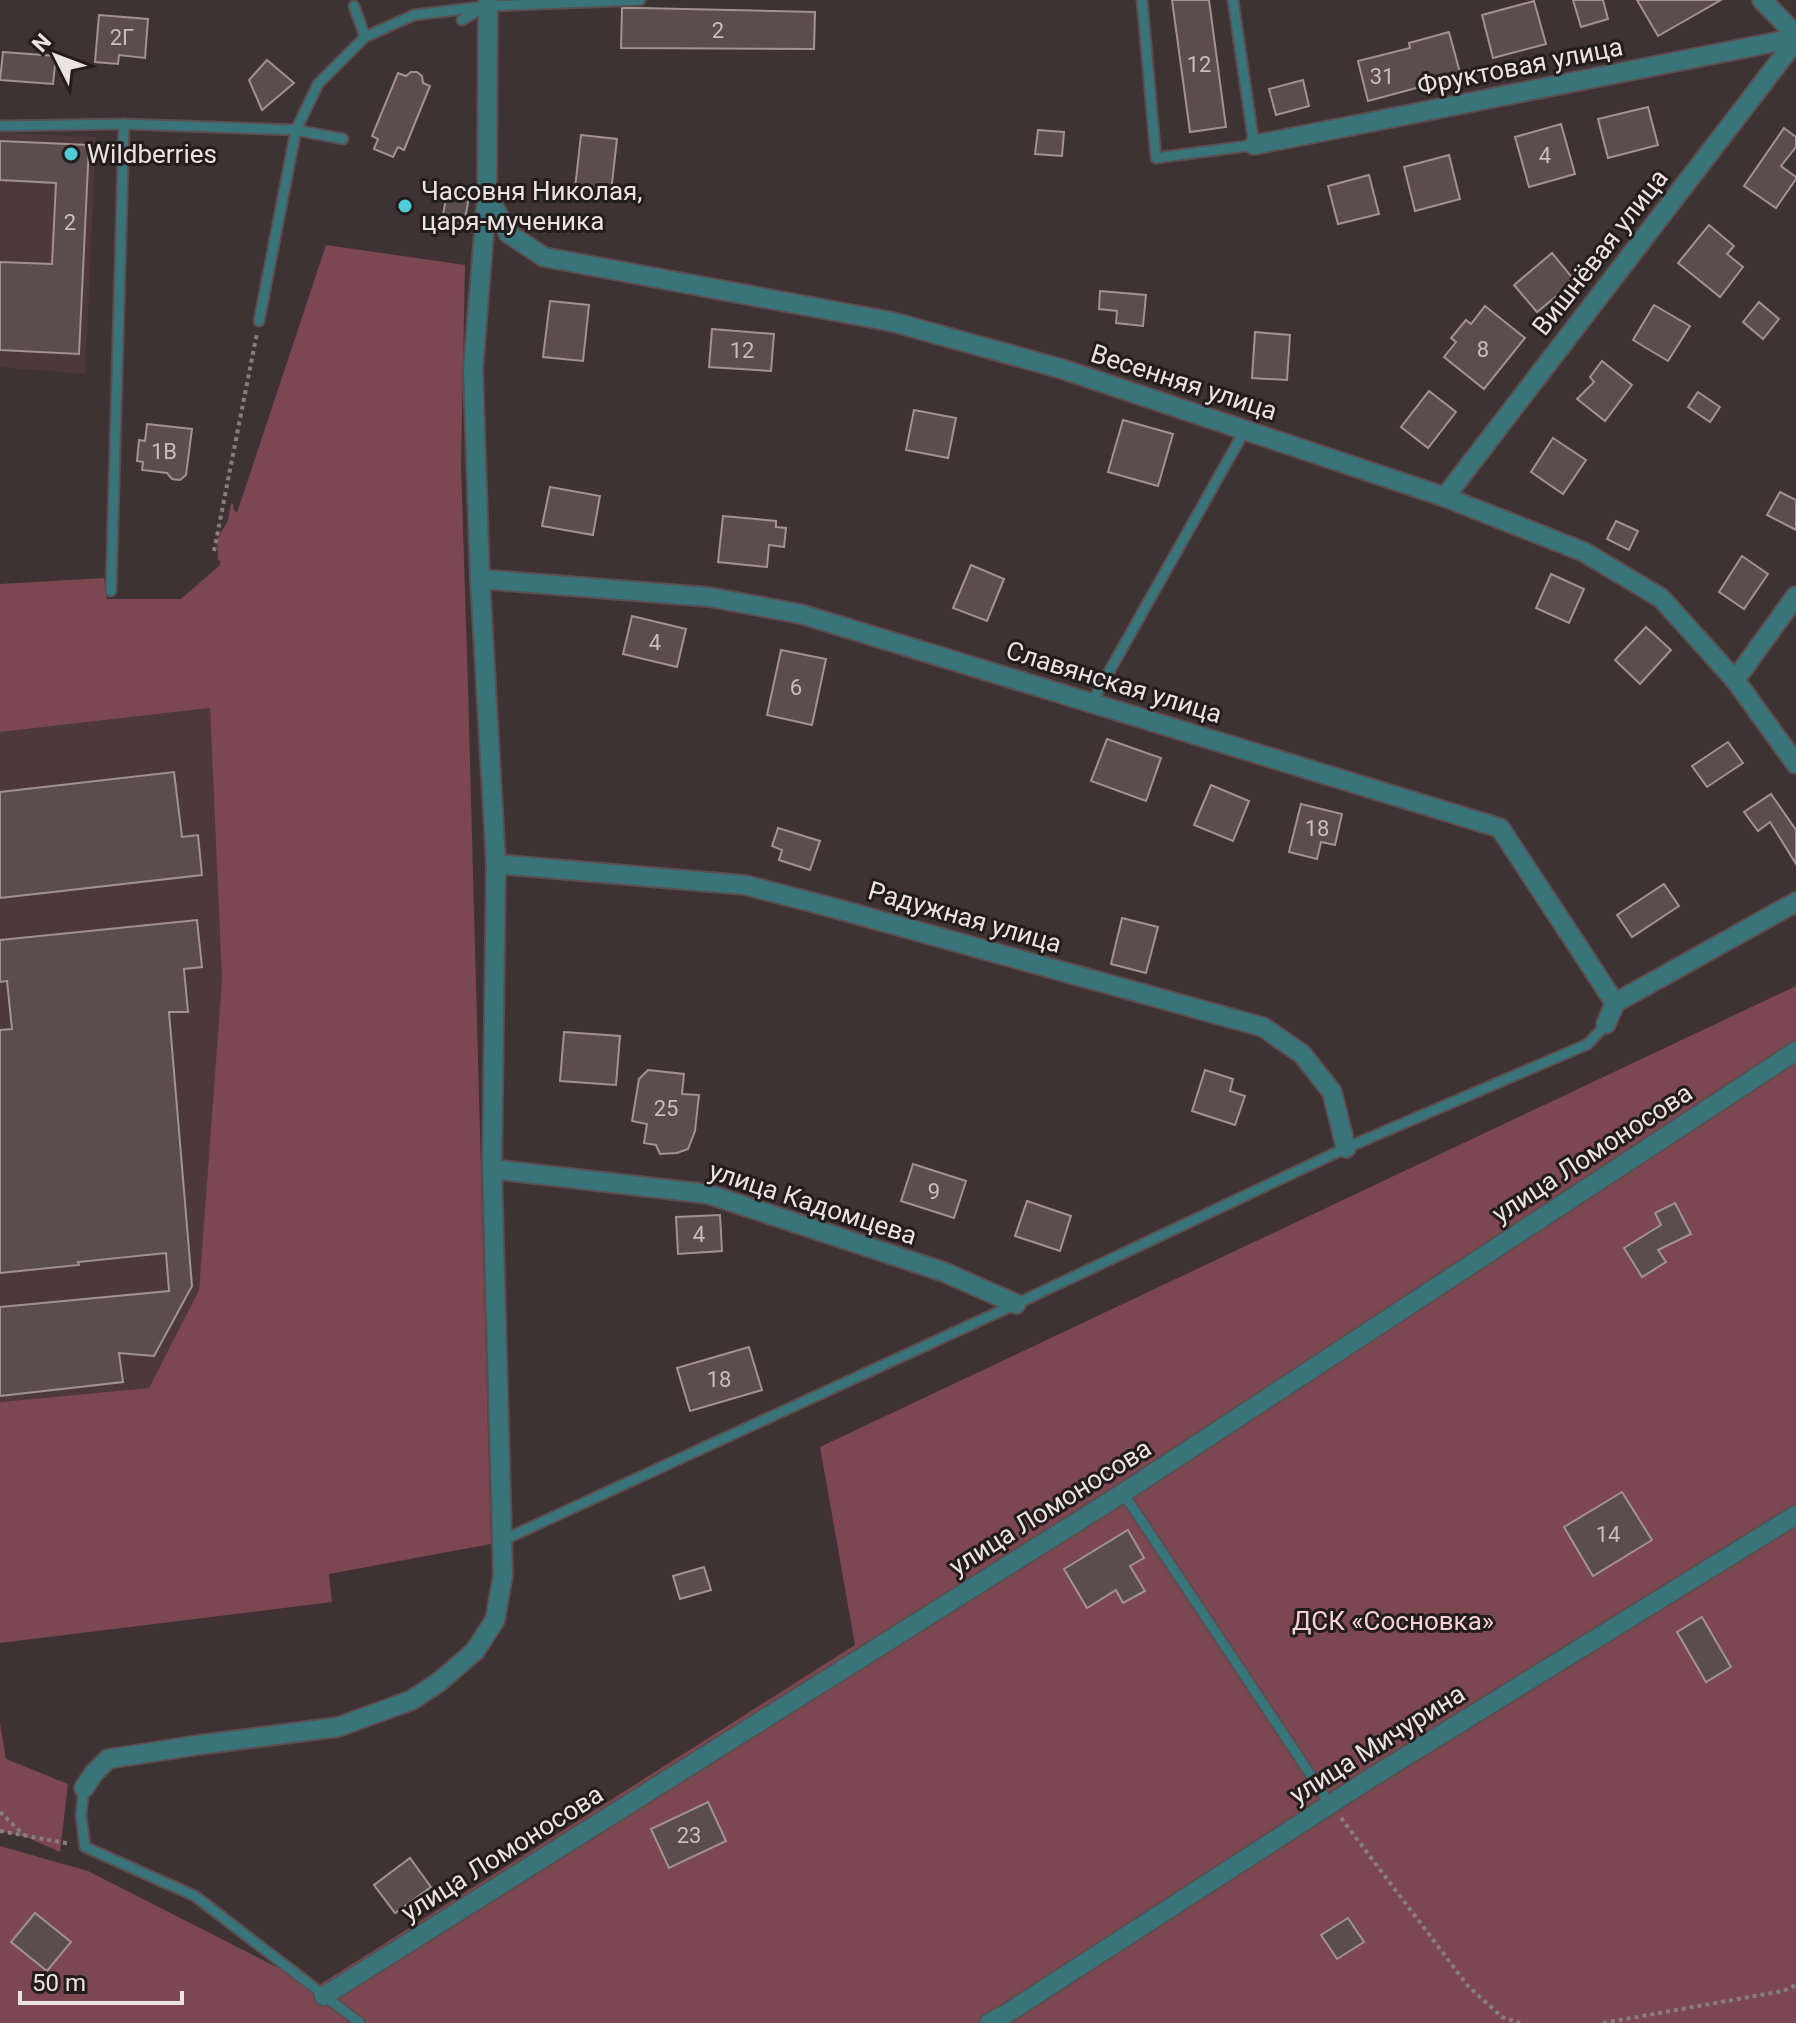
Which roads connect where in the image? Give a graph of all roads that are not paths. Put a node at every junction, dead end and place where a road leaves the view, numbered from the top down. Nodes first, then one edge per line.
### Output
1 (640, 0) edge
2 (1142, 0) edge
3 (1233, 0) edge
4 (1762, 0) edge
5 (587, 1) edge
6 (488, 3) edge
7 (354, 6) dead end
8 (462, 20) dead end
9 (365, 37) junction
10 (1796, 38) edge
11 (124, 124) junction
12 (0, 126) edge
13 (296, 130) junction
14 (343, 139) dead end
15 (1254, 145) junction
16 (487, 195) junction
17 (259, 321) road end
18 (1245, 430) junction
19 (1445, 497) junction
20 (480, 579) junction
21 (111, 591) dead end
22 (1796, 596) edge
23 (1735, 680) junction
24 (1092, 702) junction
25 (1796, 764) edge
26 (496, 864) junction
27 (1796, 902) edge
28 (1615, 1003) junction
29 (1606, 1024) joint
30 (1796, 1051) edge
31 (1346, 1148) junction
32 (492, 1169) junction
33 (1016, 1304) junction
34 (1123, 1493) junction
35 (1796, 1515) edge
36 (501, 1541) junction
37 (84, 1788) joint
38 (1330, 1804) junction
39 (324, 1996) junction
40 (360, 2023) edge
41 (989, 2023) edge

1 - 5 lane
2 - 15 lane
3 - 15 lane
4 - 10 street
5 - 6 lane
6 - 8 lane
6 - 9 lane
6 - 16 street
7 - 9 lane
9 - 13 lane
10 - 15 street, Фруктовая улица
10 - 19 street, Вишнёвая улица
11 - 12 lane
11 - 13 lane
11 - 21 lane
13 - 14 lane
13 - 17 lane
16 - 18 street, Весенняя улица
16 - 20 street
18 - 19 street, Весенняя улица
18 - 24 lane
19 - 23 street, Весенняя улица
20 - 24 street, Славянская улица
20 - 26 street
22 - 23 street
23 - 25 street, Весенняя улица
24 - 28 street, Славянская улица
26 - 31 street, Радужная улица
26 - 32 street
27 - 28 street
28 - 29 street
29 - 31 lane
30 - 34 street, улица Ломоносова
31 - 33 lane
32 - 33 street, улица Кадомцева
32 - 36 street
33 - 36 lane
34 - 38 lane
34 - 39 street, улица Ломоносова
35 - 38 street, улица Мичурина
36 - 37 street
37 - 39 lane
38 - 41 street, улица Мичурина
39 - 40 lane

